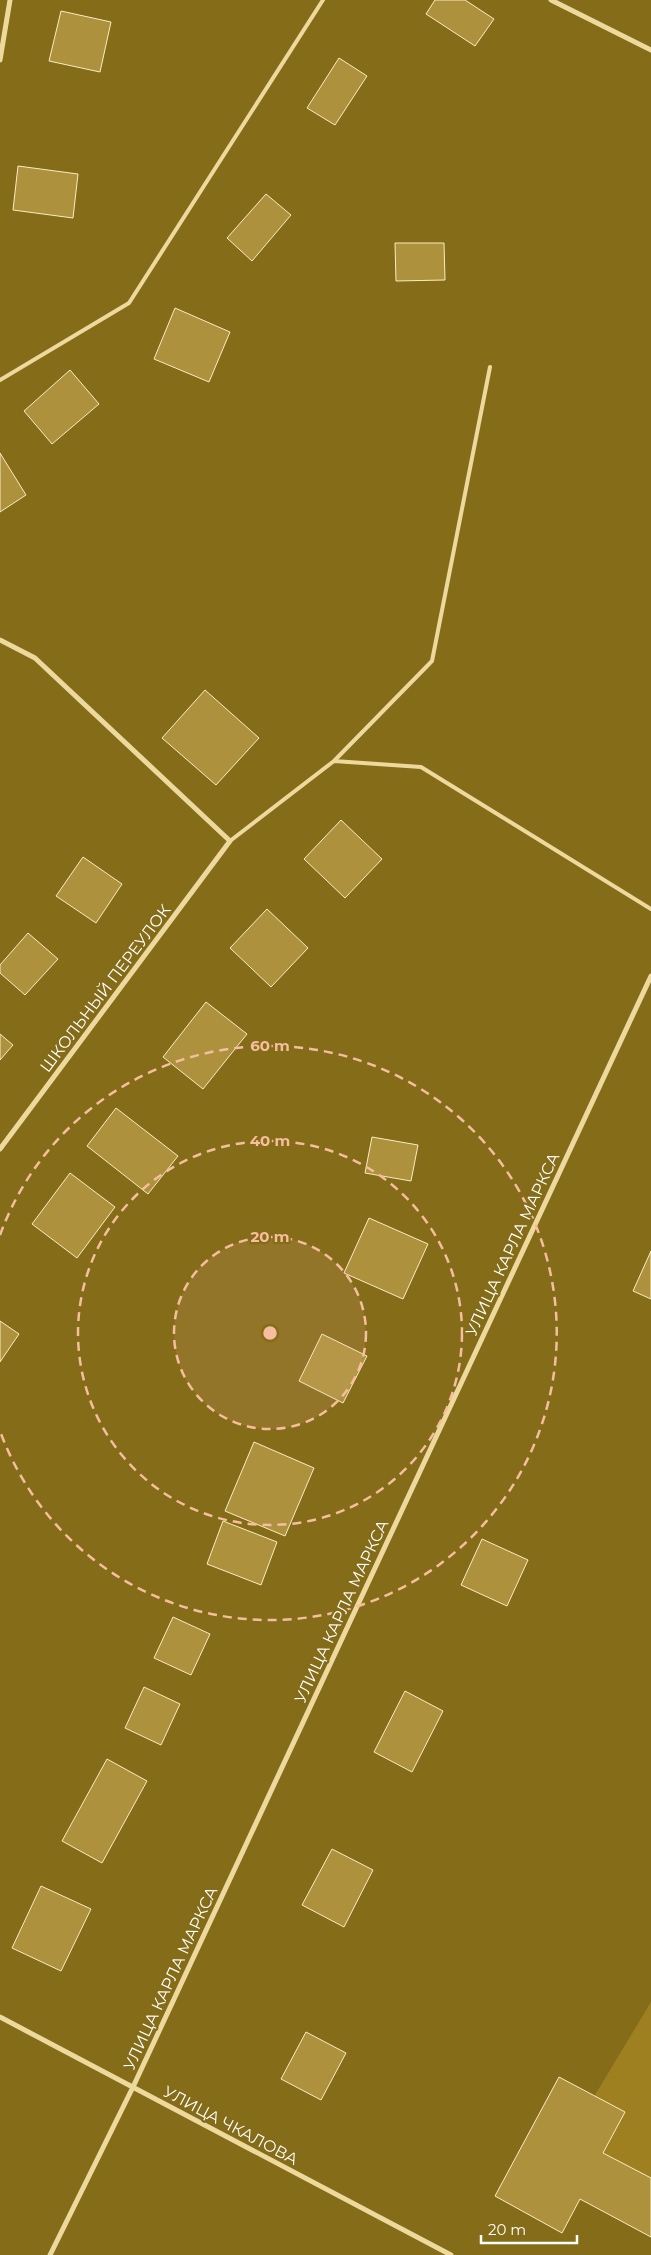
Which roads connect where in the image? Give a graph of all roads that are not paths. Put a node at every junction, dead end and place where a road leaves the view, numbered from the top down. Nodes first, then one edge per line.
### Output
1 (10, 0) edge
2 (323, 0) edge
3 (551, 0) edge
4 (651, 50) edge
5 (0, 60) edge
6 (490, 367) dead end
7 (0, 380) edge
8 (0, 640) edge
9 (334, 761) junction
10 (230, 841) junction
11 (651, 909) edge
12 (651, 976) edge
13 (0, 1150) edge
14 (0, 2017) edge
15 (133, 2088) junction
16 (50, 2255) edge
17 (451, 2255) edge

1 - 5 street
2 - 7 lane
3 - 4 street
6 - 9 lane
8 - 10 street
9 - 10 lane
9 - 11 lane
10 - 13 street, ШКОЛЬНЫЙ ПЕРЕУЛОК
12 - 15 street, УЛИЦА КАРЛА МАРКСА
14 - 15 street, УЛИЦА ЧКАЛОВА
15 - 16 street, УЛИЦА КАРЛА МАРКСА
15 - 17 street, УЛИЦА ЧКАЛОВА

